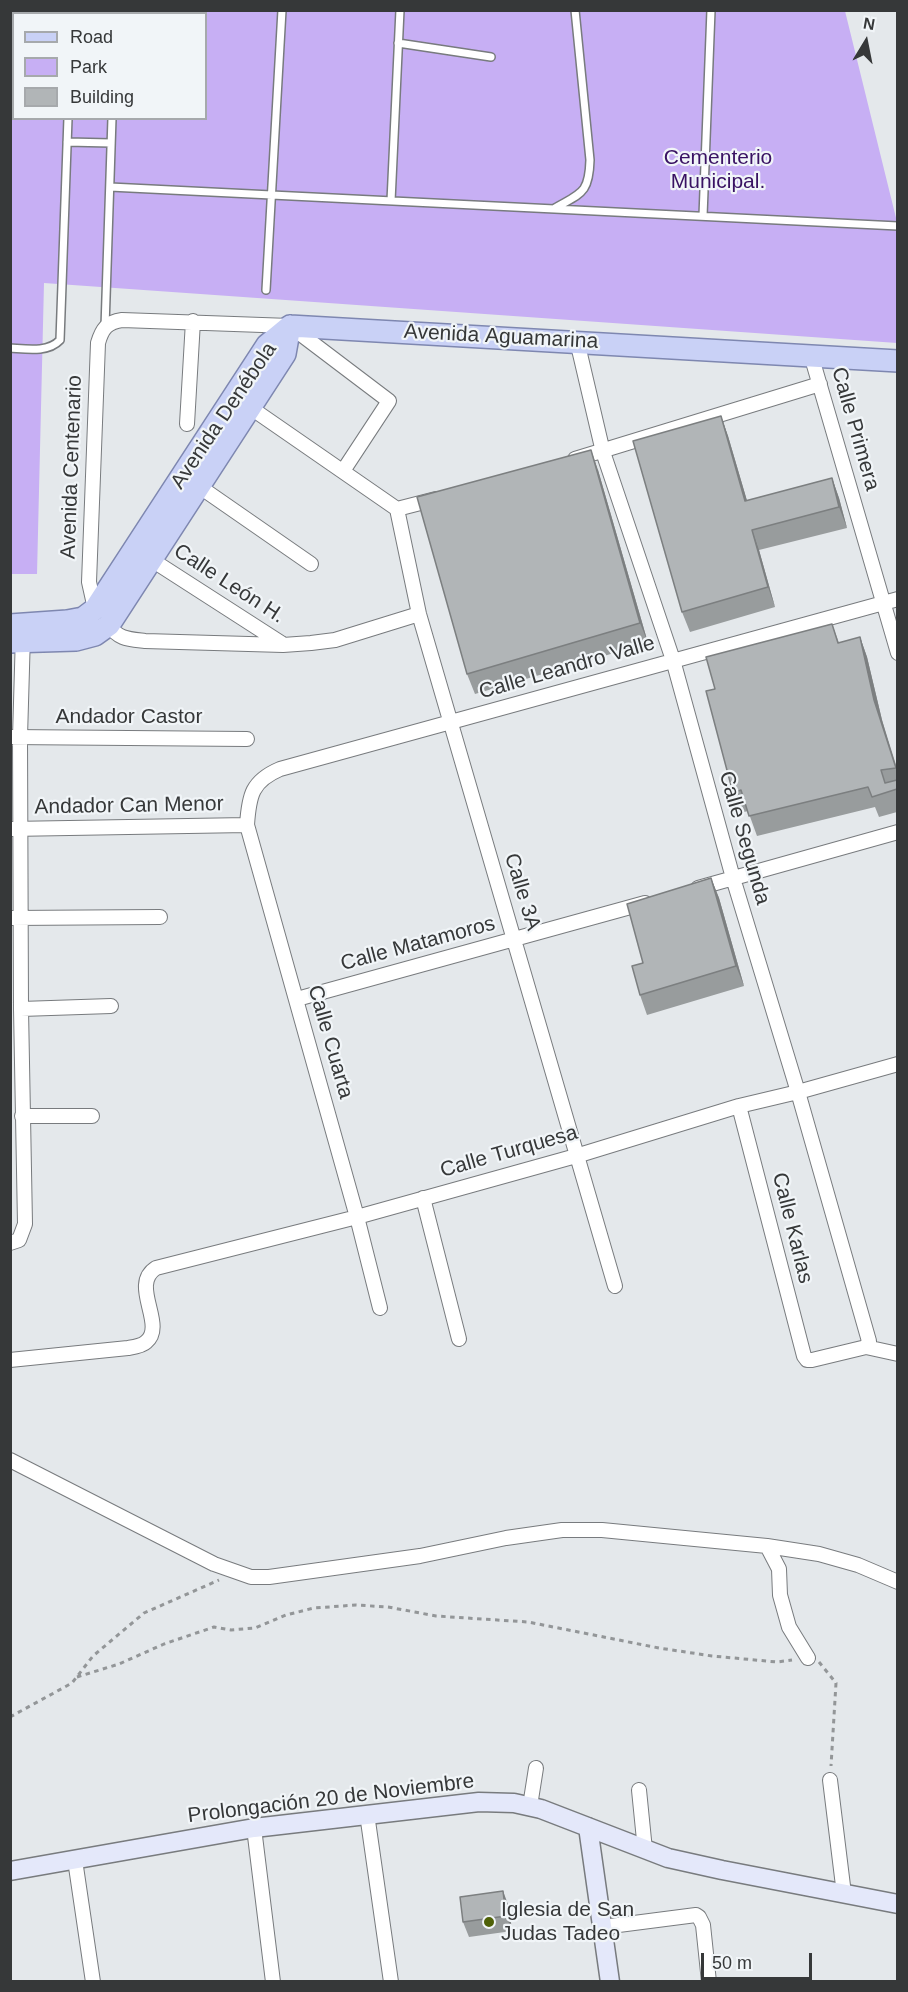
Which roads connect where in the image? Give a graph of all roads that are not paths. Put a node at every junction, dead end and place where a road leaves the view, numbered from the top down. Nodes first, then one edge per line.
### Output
1 (282, 10) edge
2 (400, 10) edge
3 (575, 10) edge
4 (711, 10) edge
5 (398, 44) junction
6 (491, 57) dead end
7 (68, 120) edge
8 (112, 120) edge
9 (67, 142) junction
10 (111, 143) junction
11 (110, 187) junction
12 (273, 195) junction
13 (391, 201) junction
14 (554, 209) junction
15 (703, 216) junction
16 (897, 226) edge
17 (266, 290) dead end
18 (194, 321) junction
19 (290, 326) junction
20 (105, 327) junction
21 (577, 341) junction
22 (10, 348) edge
23 (811, 355) junction
24 (897, 361) edge
25 (820, 384) junction
26 (251, 408) junction
27 (187, 424) dead end
28 (603, 452) junction
29 (558, 464) edge
30 (343, 471) junction
31 (200, 487) junction
32 (454, 493) edge
33 (397, 509) junction
34 (152, 560) junction
35 (311, 564) dead end
36 (897, 599) edge
37 (884, 603) junction
38 (419, 614) junction
39 (102, 617) junction
40 (17, 634) edge
41 (283, 645) junction
42 (897, 653) edge
43 (673, 660) junction
44 (449, 723) junction
45 (15, 737) edge
46 (247, 739) dead end
47 (255, 788) joint
48 (247, 825) junction
49 (16, 829) edge
50 (897, 832) edge
51 (733, 878) junction
52 (687, 891) edge
53 (664, 898) edge
54 (16, 918) edge
55 (160, 918) dead end
56 (515, 940) junction
57 (297, 999) junction
58 (111, 1006) dead end
59 (21, 1009) junction
60 (897, 1064) edge
61 (798, 1092) junction
62 (739, 1107) junction
63 (22, 1116) junction
64 (92, 1116) dead end
65 (576, 1156) junction
66 (423, 1198) junction
67 (357, 1217) junction
68 (15, 1242) edge
69 (615, 1286) dead end
70 (380, 1308) dead end
71 (459, 1339) dead end
72 (866, 1347) junction
73 (897, 1354) edge
74 (10, 1360) edge
75 (10, 1460) edge
76 (767, 1546) junction
77 (897, 1582) edge
78 (808, 1659) road end
79 (536, 1768) dead end
80 (830, 1780) road end
81 (639, 1790) dead end
82 (530, 1806) junction
83 (368, 1814) junction
84 (588, 1827) junction
85 (254, 1828) junction
86 (645, 1850) junction
87 (75, 1860) junction
88 (10, 1871) edge
89 (844, 1894) junction
90 (897, 1904) edge
91 (603, 1927) junction
92 (93, 1982) edge
93 (273, 1982) edge
94 (391, 1982) edge
95 (610, 1982) edge
96 (710, 1982) edge

1 - 12 lane
2 - 5 lane
3 - 14 lane
4 - 15 lane
5 - 6 lane
5 - 13 lane
7 - 9 lane
8 - 10 lane
9 - 10 lane
9 - 22 lane
10 - 11 lane
11 - 12 lane
11 - 20 lane
12 - 13 lane
12 - 17 lane
13 - 14 lane
14 - 15 lane
15 - 16 lane
18 - 19 street, Avenida Aguamarina
18 - 20 street, Avenida Aguamarina
18 - 27 street
19 - 21 main road, Avenida Aguamarina
19 - 26 main road, Avenida Denébola
19 - 30 street
19 - 39 main road, Avenida Denébola
20 - 39 street, Avenida Centenario
21 - 23 main road, Avenida Aguamarina
21 - 28 street, Calle Segunda
23 - 24 main road, Avenida Aguamarina
23 - 25 street, Calle Primera
25 - 28 street
25 - 37 street, Calle Primera
26 - 30 street
26 - 31 main road, Avenida Denébola
28 - 29 street
28 - 43 street, Calle Segunda
30 - 33 street
31 - 34 main road, Avenida Denébola
31 - 35 street
32 - 33 street
33 - 38 street, Calle 3A
34 - 39 main road, Avenida Denébola
34 - 41 street, Calle León H.
36 - 37 street, Calle Leandro Valle
37 - 42 street, Calle Primera
37 - 43 street, Calle Leandro Valle
38 - 41 street
38 - 44 street, Calle 3A
39 - 40 main road
39 - 41 street
40 - 45 street
43 - 44 street, Calle Leandro Valle
43 - 51 street, Calle Segunda
44 - 47 street, Calle Leandro Valle
44 - 56 street, Calle 3A
45 - 46 street, Andador Castor
45 - 49 street
47 - 48 street, Calle Cuarta
48 - 49 street, Andador Can Menor
48 - 57 street, Calle Cuarta
49 - 54 street
50 - 51 street
51 - 52 street
51 - 61 street, Calle Segunda
53 - 56 street, Calle Matamoros
54 - 55 street
54 - 59 street
56 - 57 street, Calle Matamoros
56 - 65 street, Calle 3A
57 - 67 street, Calle Cuarta
58 - 59 street
59 - 63 street
60 - 61 street, Calle Turquesa
61 - 62 street, Calle Turquesa
61 - 72 street, Calle Segunda
62 - 65 street, Calle Turquesa
62 - 72 street, Calle Karlas
63 - 64 street
63 - 68 street
65 - 66 street, Calle Turquesa
65 - 69 street, Calle 3A
66 - 67 street, Calle Turquesa
66 - 71 street
67 - 70 street, Calle Cuarta
67 - 74 street, Calle Turquesa
72 - 73 street
75 - 76 street
76 - 77 street
76 - 78 street
79 - 82 street
80 - 89 street
81 - 86 street
82 - 83 main road, Prolongación 20 de Noviembre
82 - 84 main road, Prolongación 20 de Noviembre
83 - 85 main road, Prolongación 20 de Noviembre
83 - 94 street
84 - 86 main road, Prolongación 20 de Noviembre
84 - 91 main road
85 - 87 main road, Prolongación 20 de Noviembre
85 - 93 street
86 - 89 main road, Prolongación 20 de Noviembre
87 - 88 main road, Prolongación 20 de Noviembre
87 - 92 street
89 - 90 main road, Prolongación 20 de Noviembre
91 - 95 main road
91 - 96 street

